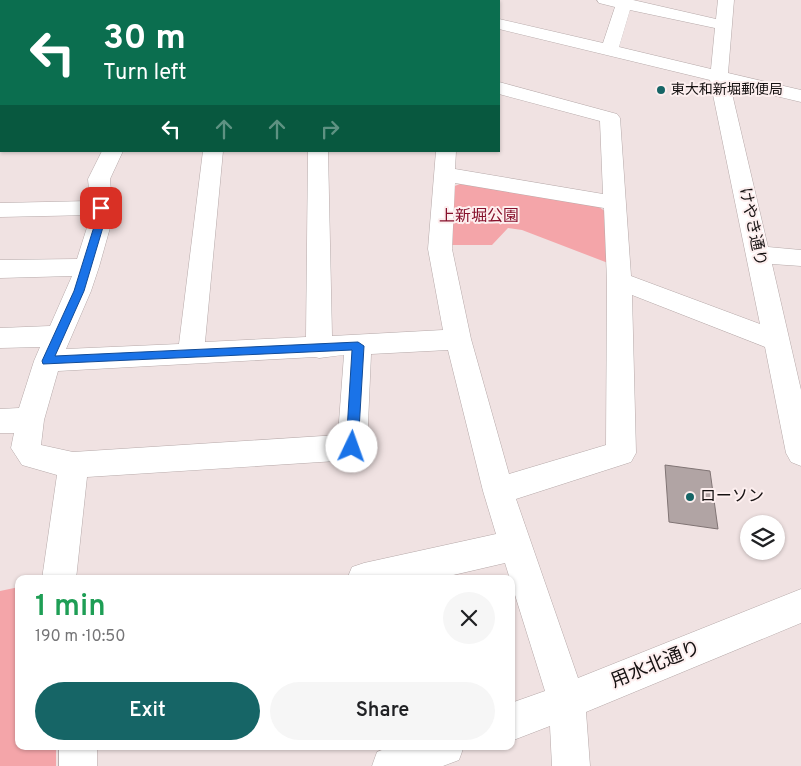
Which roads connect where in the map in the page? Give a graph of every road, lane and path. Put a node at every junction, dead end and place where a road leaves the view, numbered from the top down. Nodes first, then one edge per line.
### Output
1 (605, 0) edge
2 (726, 0) edge
3 (625, 2) edge
4 (500, 24) edge
5 (723, 25) junction
6 (609, 51) junction
7 (719, 77) junction
8 (500, 88) edge
9 (801, 96) edge
10 (112, 152) edge
11 (213, 152) edge
12 (318, 152) edge
13 (445, 162) edge
14 (614, 203) junction
15 (101, 208) junction
16 (0, 210) edge
17 (758, 254) junction
18 (801, 258) edge
19 (87, 267) junction
20 (0, 269) edge
21 (619, 281) junction
22 (58, 336) junction
23 (0, 338) edge
24 (458, 339) junction
25 (358, 346) junction
26 (319, 348) junction
27 (786, 351) edge
28 (191, 354) junction
29 (47, 361) junction
30 (30, 420) junction
31 (0, 421) edge
32 (801, 453) edge
33 (73, 465) junction
34 (498, 491) junction
35 (516, 544) junction
36 (59, 575) edge
37 (381, 575) edge
38 (801, 606) edge
39 (567, 701) junction
40 (515, 720) edge
41 (78, 750) edge
42 (433, 750) edge
43 (78, 766) edge
44 (391, 766) edge
45 (571, 766) edge

1 - 3 street
2 - 5 street, けやき通り
3 - 5 street
3 - 6 street
4 - 6 street
5 - 7 street, けやき通り
6 - 7 street
7 - 9 street
7 - 17 street, けやき通り
8 - 14 street
10 - 15 street
11 - 28 street
12 - 26 street
13 - 14 street
13 - 24 street
14 - 21 street
15 - 16 street
15 - 19 street
17 - 18 street
17 - 27 street, けやき通り
19 - 20 street
19 - 22 street
21 - 27 street
21 - 34 street
22 - 23 street
22 - 29 street
24 - 25 street
24 - 34 street
25 - 26 street
25 - 33 street
26 - 28 street
27 - 32 street, けやき通り
28 - 29 street
29 - 30 street
30 - 31 street
30 - 33 street
33 - 36 street
34 - 35 street
35 - 37 street
35 - 39 street
38 - 39 street, 用水北通り
39 - 40 street, 用水北通り
39 - 45 street
41 - 43 street
42 - 44 street

